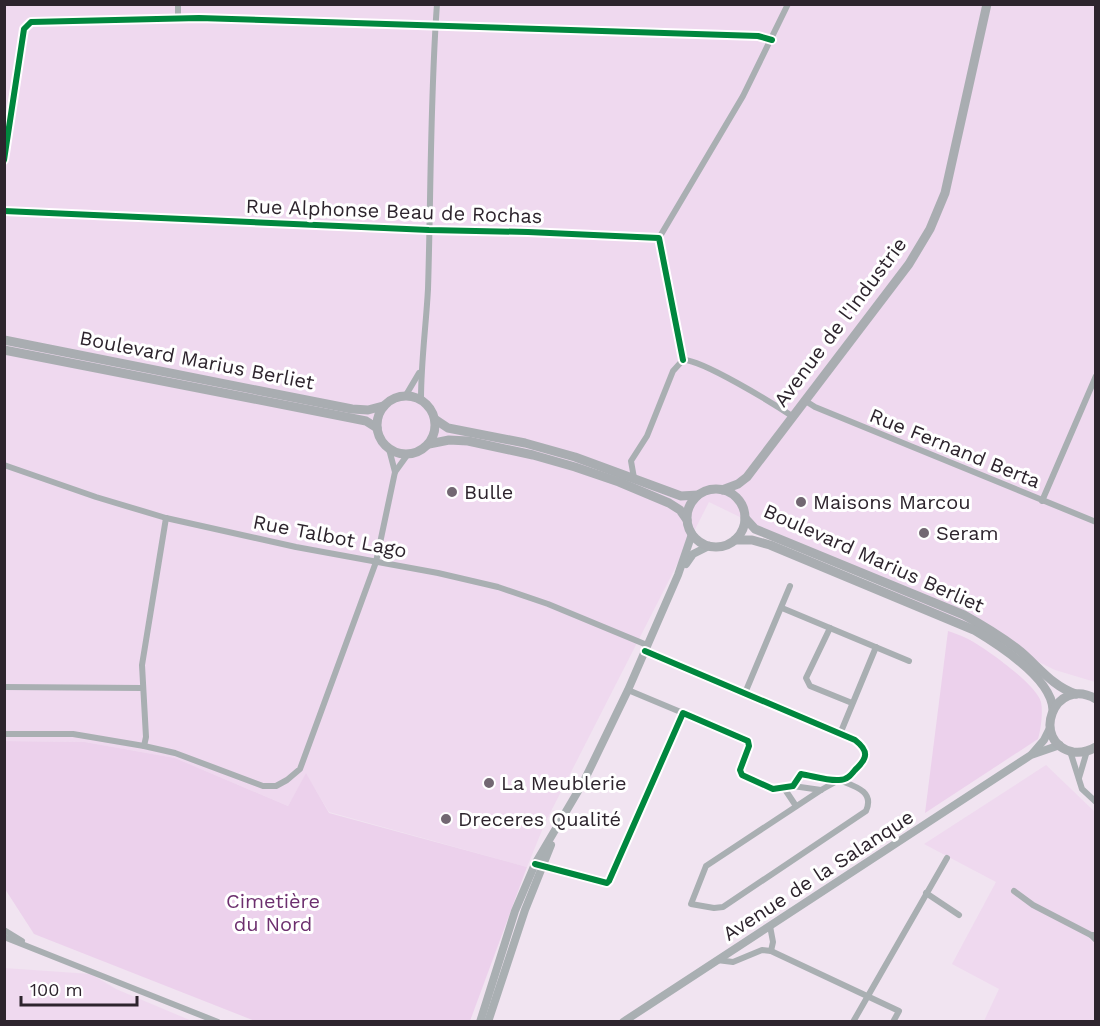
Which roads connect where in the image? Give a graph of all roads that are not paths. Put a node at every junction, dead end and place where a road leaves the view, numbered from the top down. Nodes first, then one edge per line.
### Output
1 (178, 4) edge
2 (437, 4) edge
3 (788, 4) edge
4 (987, 4) edge
5 (178, 18) junction
6 (435, 25) junction
7 (772, 40) junction
8 (4, 160) edge
9 (4, 211) edge
10 (429, 230) junction
11 (659, 238) junction
12 (4, 340) edge
13 (4, 350) edge
14 (683, 360) junction
15 (420, 370) junction
16 (1095, 376) edge
17 (406, 395) junction
18 (421, 399) junction
19 (804, 400) junction
20 (384, 406) junction
21 (792, 416) junction
22 (436, 420) junction
23 (377, 428) junction
24 (429, 444) junction
25 (389, 449) junction
26 (408, 454) junction
27 (4, 465) edge
28 (395, 472) junction
29 (747, 477) junction
30 (634, 478) junction
31 (722, 490) junction
32 (698, 495) junction
33 (1042, 501) junction
34 (741, 504) junction
35 (166, 518) junction
36 (745, 518) junction
37 (687, 520) junction
38 (1095, 522) edge
39 (692, 534) junction
40 (735, 540) junction
41 (709, 546) junction
42 (376, 562) junction
43 (678, 575) junction
44 (790, 586) dead end
45 (782, 608) junction
46 (830, 628) junction
47 (876, 647) junction
48 (646, 648) junction
49 (909, 661) dead end
50 (4, 687) edge
51 (142, 688) junction
52 (627, 690) junction
53 (745, 693) junction
54 (1076, 694) junction
55 (1095, 699) edge
56 (852, 704) junction
57 (1053, 710) junction
58 (683, 713) junction
59 (1050, 728) junction
60 (4, 734) edge
61 (840, 734) junction
62 (144, 746) junction
63 (1060, 746) junction
64 (1092, 749) edge
65 (1070, 751) junction
66 (1031, 755) junction
67 (1078, 778) junction
68 (839, 780) junction
69 (793, 786) junction
70 (784, 788) junction
71 (821, 790) junction
72 (1095, 802) edge
73 (796, 806) junction
74 (947, 858) dead end
75 (538, 866) junction
76 (1014, 891) dead end
77 (926, 893) junction
78 (959, 915) dead end
79 (770, 926) junction
80 (4, 930) edge
81 (754, 936) junction
82 (4, 937) edge
83 (1094, 937) edge
84 (510, 942) junction
85 (38, 950) junction
86 (762, 950) junction
87 (771, 951) junction
88 (717, 960) junction
89 (867, 996) junction
90 (218, 1022) edge
91 (480, 1022) edge
92 (488, 1022) edge
93 (623, 1022) edge
94 (853, 1022) edge
95 (893, 1022) edge

1 - 5 street
2 - 6 street
3 - 7 street
4 - 19 main road, Avenue de l'Industrie
5 - 6 street
5 - 8 street
6 - 7 street
6 - 10 street
7 - 11 street
9 - 10 street, Rue Alphonse Beau de Rochas
10 - 11 street, Rue Alphonse Beau de Rochas
10 - 15 street
11 - 14 street
12 - 20 main road, Boulevard Marius Berliet
13 - 23 main road, Boulevard Marius Berliet
14 - 21 street
14 - 30 street
15 - 17 street
15 - 18 street
16 - 33 street
17 - 18 main road
17 - 20 main road
18 - 22 main road
19 - 21 main road, Avenue de l'Industrie
19 - 33 street, Rue Fernand Berta
20 - 23 main road
21 - 29 main road, Avenue de l'Industrie
22 - 24 main road
22 - 30 main road
23 - 25 main road
24 - 26 main road
24 - 37 main road
25 - 26 main road
25 - 28 street
26 - 28 street
27 - 35 street, Rue Talbot Lago
28 - 42 street
29 - 31 main road, Avenue de l'Industrie
29 - 34 main road, Avenue de l'Industrie
30 - 32 main road
31 - 32 main road
31 - 34 main road
32 - 37 main road
33 - 38 street, Rue Fernand Berta
34 - 36 main road
35 - 42 street, Rue Talbot Lago
35 - 51 street
36 - 40 main road
36 - 54 main road, Boulevard Marius Berliet
37 - 39 main road
39 - 41 main road
39 - 43 street
40 - 41 main road
40 - 57 main road, Boulevard Marius Berliet
41 - 43 street
42 - 48 street, Rue Talbot Lago
42 - 62 street
43 - 48 street
44 - 45 street
45 - 46 street
45 - 53 street
46 - 47 street
46 - 56 street
47 - 49 street
47 - 56 street
48 - 52 street
48 - 53 street, Rue Talbot Lago
50 - 51 street
51 - 62 street
52 - 58 street
52 - 75 street
53 - 61 street, Rue Talbot Lago
54 - 55 main road, Boulevard Marius Berliet
54 - 57 main road
56 - 61 street
57 - 59 main road
58 - 70 street
58 - 75 street
59 - 63 main road
59 - 66 street, Avenue de la Salanque
60 - 62 street
61 - 68 street, Rue Talbot Lago
63 - 65 main road
63 - 66 street, Avenue de la Salanque
64 - 65 main road
64 - 67 street
65 - 67 street
66 - 79 street, Avenue de la Salanque
67 - 72 street
68 - 69 street
68 - 71 street
68 - 73 street
69 - 70 street
69 - 71 street
70 - 73 street
71 - 73 street
74 - 77 street
75 - 84 street
76 - 83 street
77 - 78 street
77 - 89 street
79 - 81 street, Avenue de la Salanque
79 - 87 street
80 - 85 street
81 - 86 street
81 - 88 street, Avenue de la Salanque
82 - 85 street
84 - 91 street
84 - 92 street
85 - 90 street
86 - 87 street
86 - 88 street
87 - 89 street
88 - 93 street, Avenue de la Salanque
89 - 94 street
89 - 95 street

